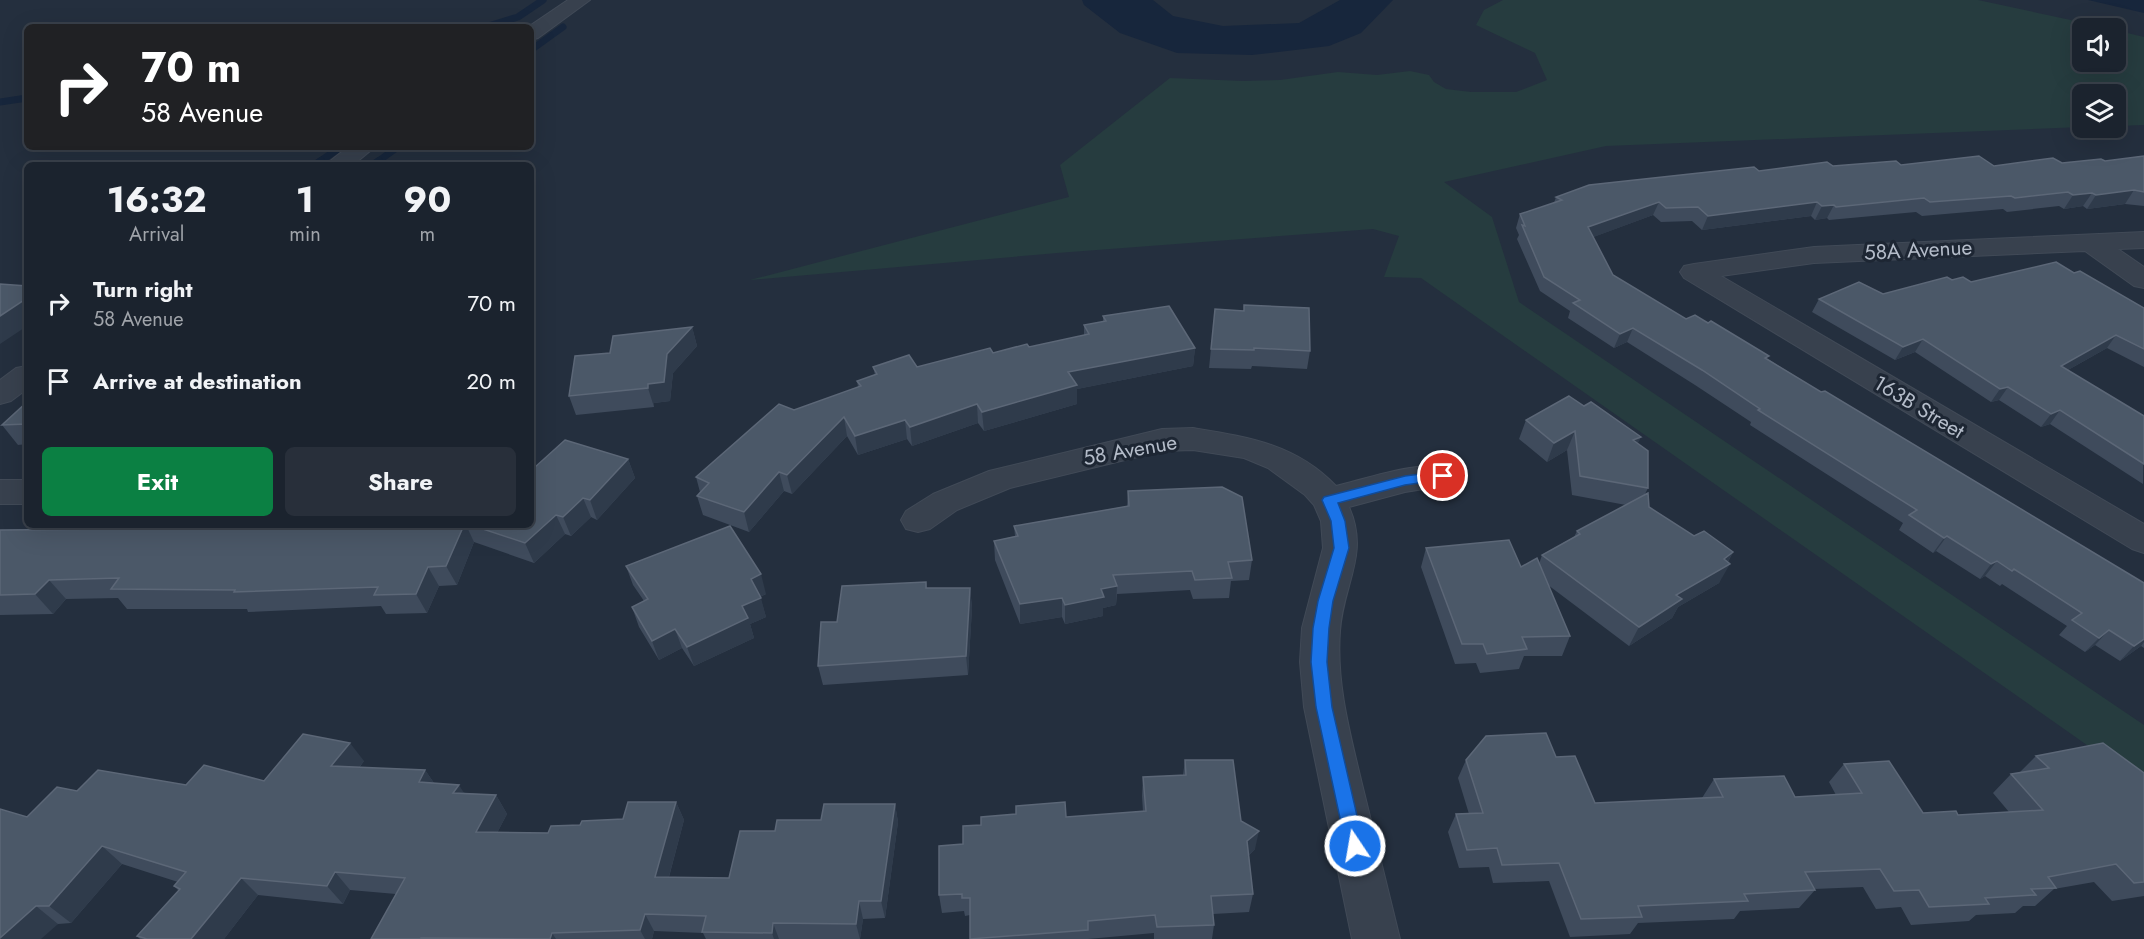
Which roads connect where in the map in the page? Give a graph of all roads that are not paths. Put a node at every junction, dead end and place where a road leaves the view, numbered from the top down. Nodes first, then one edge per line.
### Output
1 (581, 0) edge
2 (534, 32) edge
3 (358, 150) edge
4 (340, 162) edge
5 (2144, 240) edge
6 (2092, 243) junction
7 (1694, 272) joint
8 (2144, 280) edge
9 (24, 377) edge
10 (0, 394) edge
11 (1443, 476) dead end
12 (0, 492) edge
13 (24, 492) edge
14 (1329, 500) junction
15 (918, 520) dead end
16 (2144, 540) edge
17 (1376, 939) edge

1 - 2 street
3 - 4 street
5 - 6 street, 58A Avenue
6 - 7 street, 58A Avenue
6 - 8 street
7 - 16 street, 163B Street
9 - 10 street
11 - 14 street
12 - 13 street
14 - 15 street, 58 Avenue
14 - 17 street

